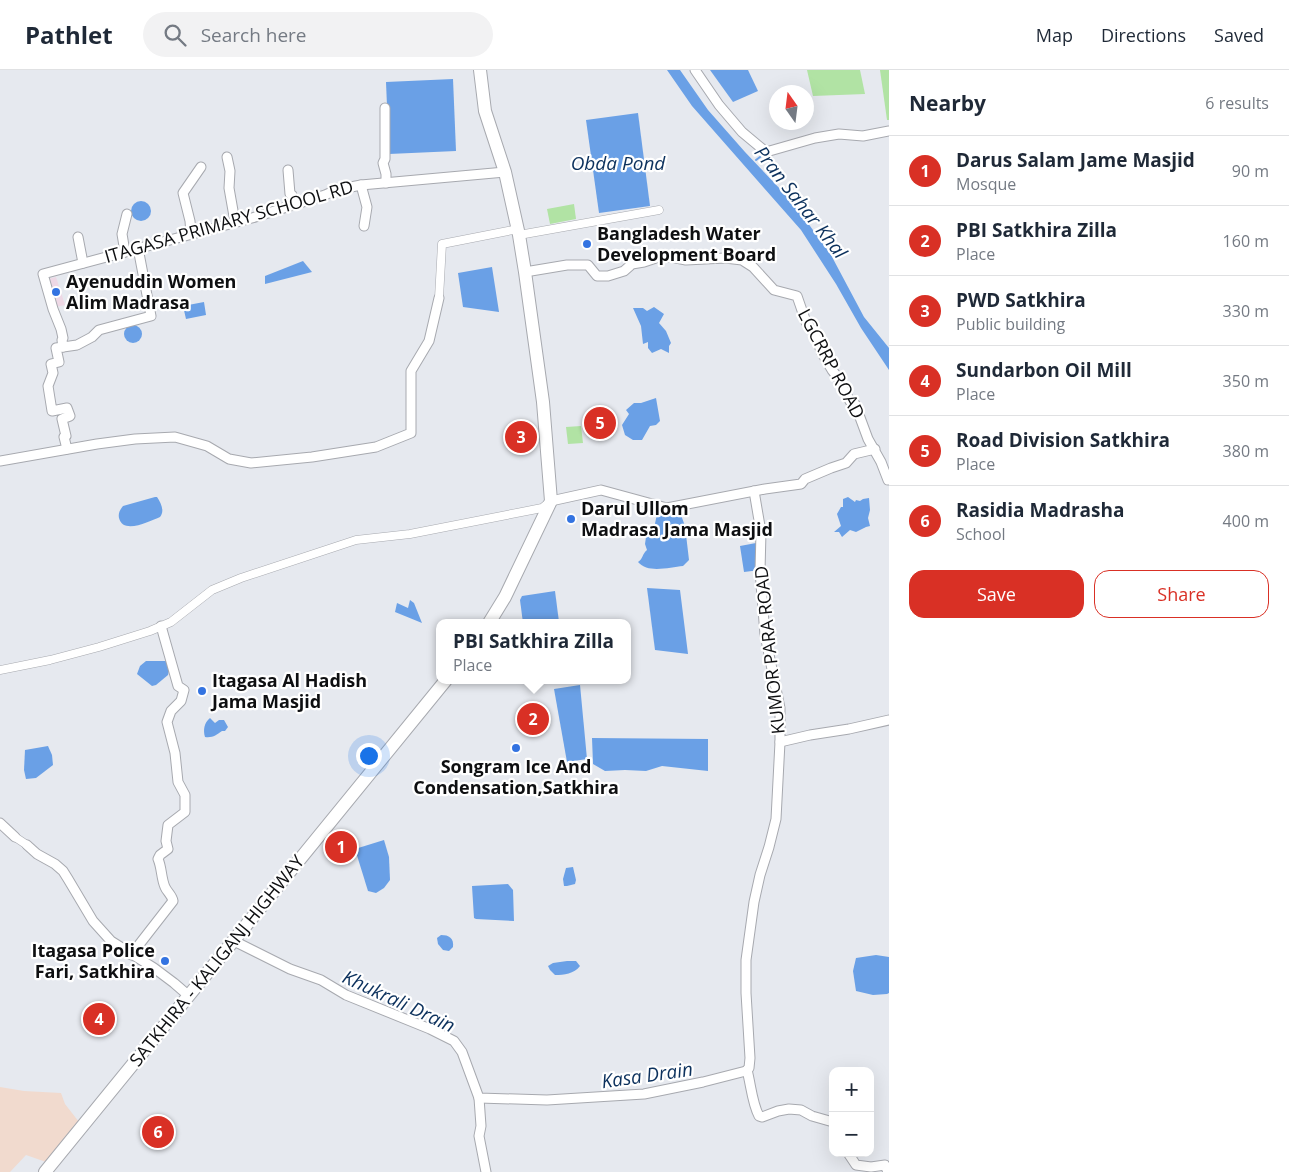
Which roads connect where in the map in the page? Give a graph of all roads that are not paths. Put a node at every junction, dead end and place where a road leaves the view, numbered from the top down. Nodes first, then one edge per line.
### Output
1 (480, 70) edge
2 (695, 70) edge
3 (385, 108) dead end
4 (889, 130) edge
5 (227, 158) dead end
6 (201, 166) dead end
7 (288, 170) dead end
8 (506, 172) junction
9 (386, 183) junction
10 (361, 185) junction
11 (295, 205) junction
12 (659, 210) dead end
13 (127, 214) dead end
14 (235, 222) junction
15 (364, 226) dead end
16 (519, 232) junction
17 (191, 234) junction
18 (78, 237) dead end
19 (138, 248) junction
20 (125, 252) junction
21 (83, 263) junction
22 (525, 272) junction
23 (439, 298) joint
24 (63, 347) junction
25 (67, 449) junction
26 (874, 449) junction
27 (0, 461) edge
28 (889, 480) edge
29 (754, 491) junction
30 (551, 501) junction
31 (491, 619) edge
32 (161, 626) junction
33 (0, 670) edge
34 (443, 684) edge
35 (889, 720) edge
36 (780, 742) junction
37 (0, 822) edge
38 (15, 837) joint
39 (28, 845) joint
40 (234, 940) junction
41 (131, 955) junction
42 (189, 996) junction
43 (747, 1070) junction
44 (479, 1098) junction
45 (829, 1121) edge
46 (851, 1157) edge
47 (45, 1172) edge
48 (486, 1172) edge
49 (888, 1172) edge

1 - 8 highway
2 - 4 street
3 - 9 street
5 - 14 street
6 - 17 street
7 - 11 street
8 - 9 street, ITAGASA PRIMARY SCHOOL RD
8 - 16 highway
9 - 10 street, ITAGASA PRIMARY SCHOOL RD
10 - 11 street, ITAGASA PRIMARY SCHOOL RD
10 - 15 street
11 - 14 street, ITAGASA PRIMARY SCHOOL RD
12 - 16 street
13 - 20 street
14 - 17 street, ITAGASA PRIMARY SCHOOL RD
16 - 22 highway
16 - 23 street
17 - 19 street, ITAGASA PRIMARY SCHOOL RD
18 - 21 street
19 - 20 street, ITAGASA PRIMARY SCHOOL RD
19 - 24 street
20 - 21 street, ITAGASA PRIMARY SCHOOL RD
21 - 24 street, ITAGASA PRIMARY SCHOOL RD
22 - 26 street, LGCRRP ROAD
22 - 30 highway
23 - 25 street
24 - 25 street
25 - 27 street
26 - 28 street, LGCRRP ROAD
26 - 29 street
29 - 30 street
29 - 36 street, KUMOR PARA ROAD
30 - 31 highway
30 - 32 street
32 - 33 street
32 - 41 street
34 - 40 highway, SATKHIRA - KALIGANJ HIGHWAY
35 - 36 street
36 - 43 street, KUMOR PARA ROAD
37 - 38 street
38 - 39 street
39 - 41 street
40 - 42 highway, SATKHIRA - KALIGANJ HIGHWAY
40 - 44 street
41 - 42 street
42 - 47 highway, SATKHIRA - KALIGANJ HIGHWAY
43 - 44 street
43 - 45 street, KUMOR PARA ROAD
44 - 48 street
46 - 49 street

